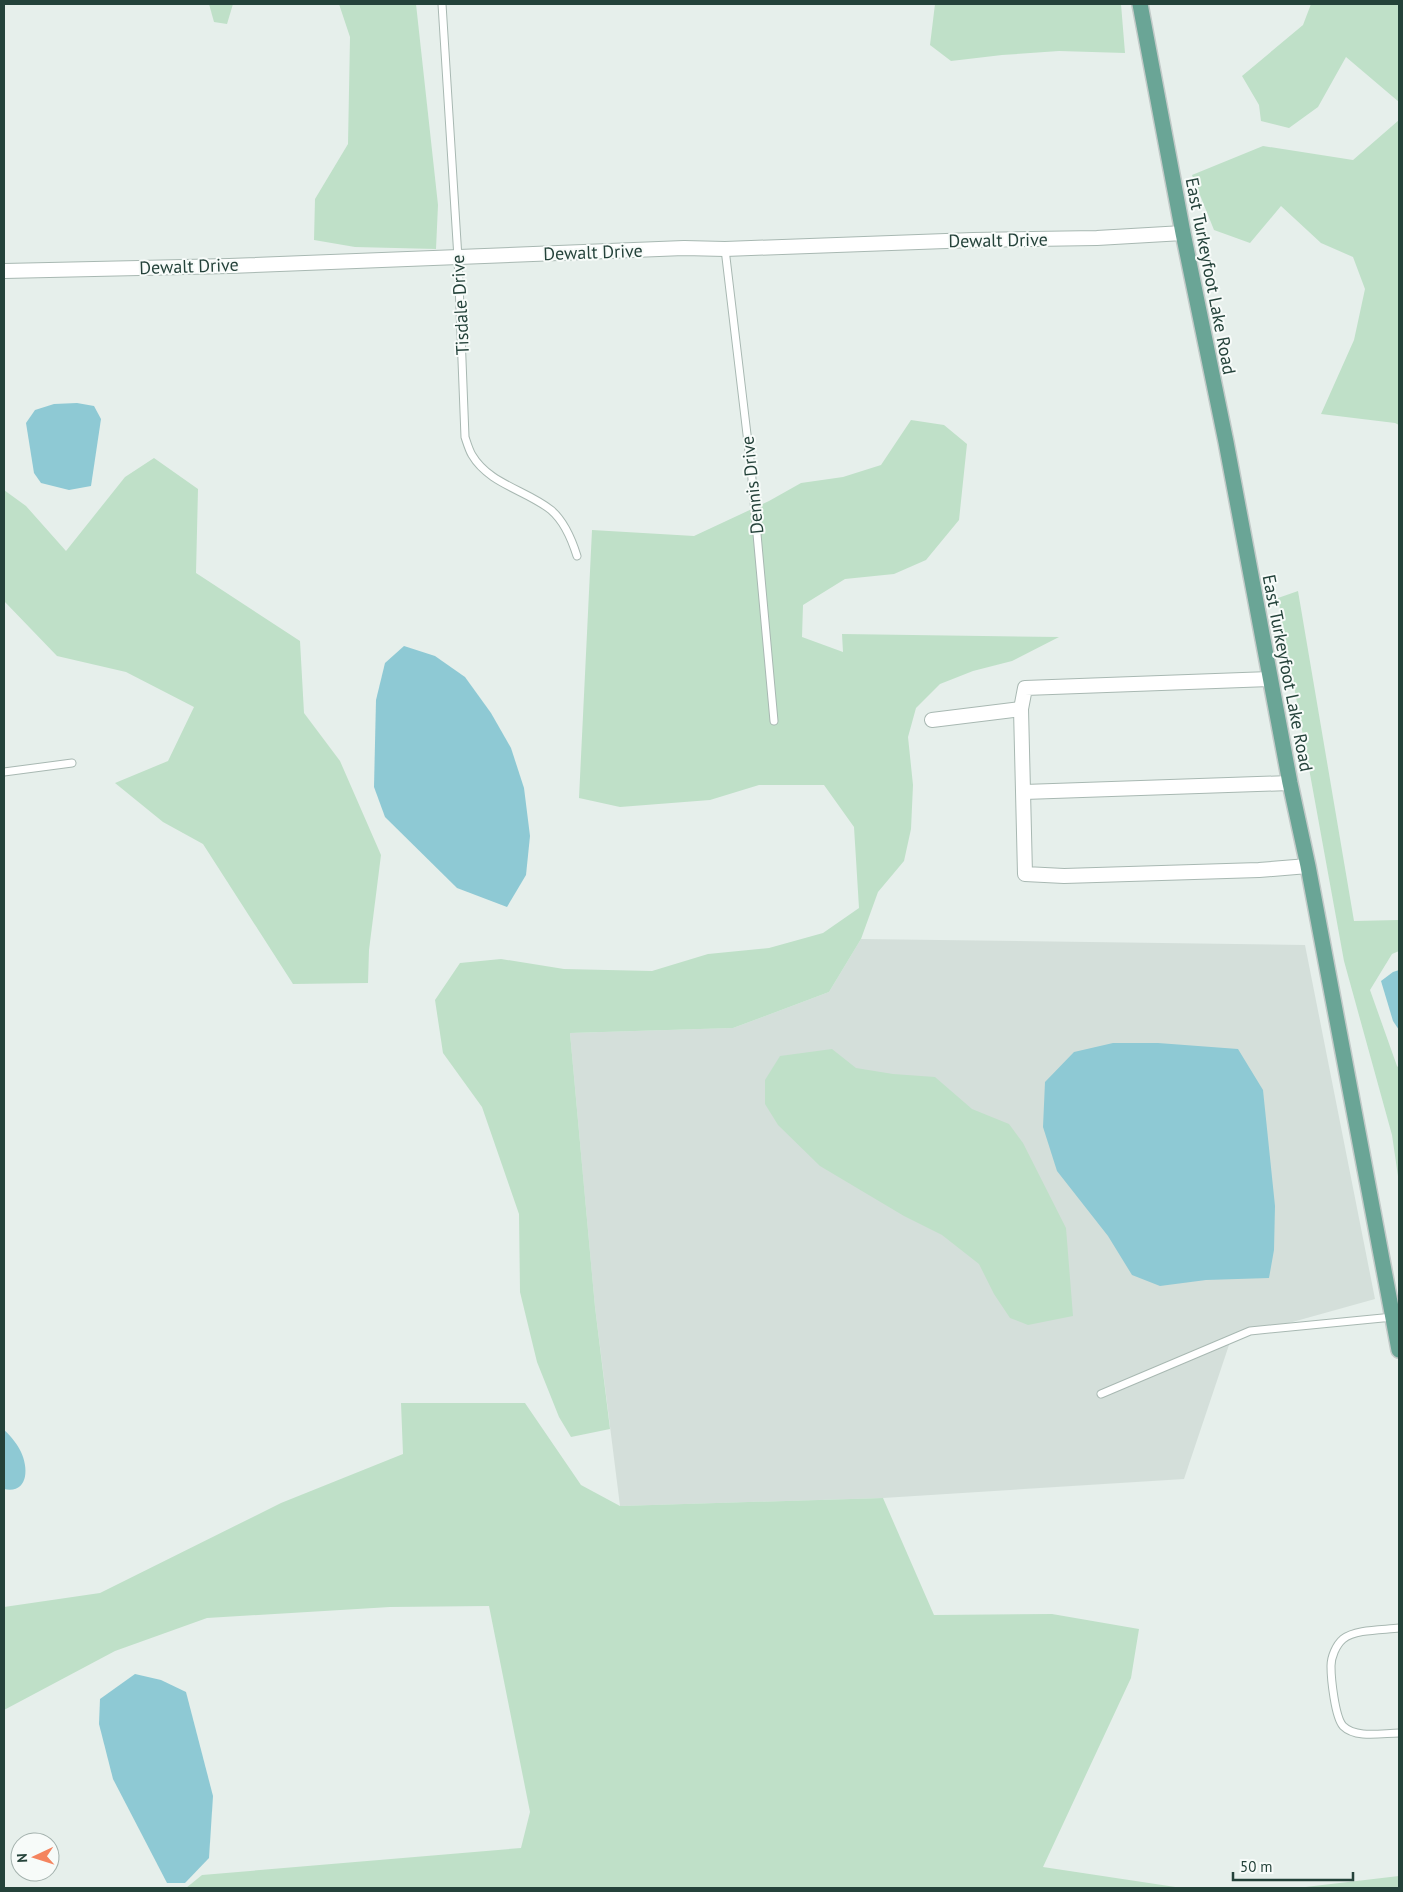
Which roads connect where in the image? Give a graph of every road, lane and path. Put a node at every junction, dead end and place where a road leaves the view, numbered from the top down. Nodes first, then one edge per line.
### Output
1 (442, 4) edge
2 (1140, 4) edge
3 (1183, 233) junction
4 (725, 249) junction
5 (458, 258) junction
6 (4, 271) edge
7 (577, 556) dead end
8 (1270, 679) junction
9 (1021, 709) junction
10 (932, 720) dead end
11 (774, 721) dead end
12 (72, 763) dead end
13 (4, 772) edge
14 (1290, 783) junction
15 (1024, 792) junction
16 (1308, 866) junction
17 (1393, 1317) junction
18 (1399, 1350) edge
19 (1101, 1394) dead end
20 (1399, 1628) edge
21 (1399, 1733) edge

1 - 5 lane, Tisdale Drive
2 - 3 main road, East Turkeyfoot Lake Road
3 - 4 street, Dewalt Drive
3 - 8 main road, East Turkeyfoot Lake Road
4 - 5 street, Dewalt Drive
4 - 11 lane, Dennis Drive
5 - 6 street, Dewalt Drive
5 - 7 lane, Tisdale Drive
8 - 9 street
8 - 14 main road, East Turkeyfoot Lake Road
9 - 10 street
9 - 15 street
12 - 13 lane
14 - 15 street
14 - 16 main road, East Turkeyfoot Lake Road
15 - 16 street
16 - 17 main road, East Turkeyfoot Lake Road
17 - 18 main road, East Turkeyfoot Lake Road
17 - 19 lane
20 - 21 lane

